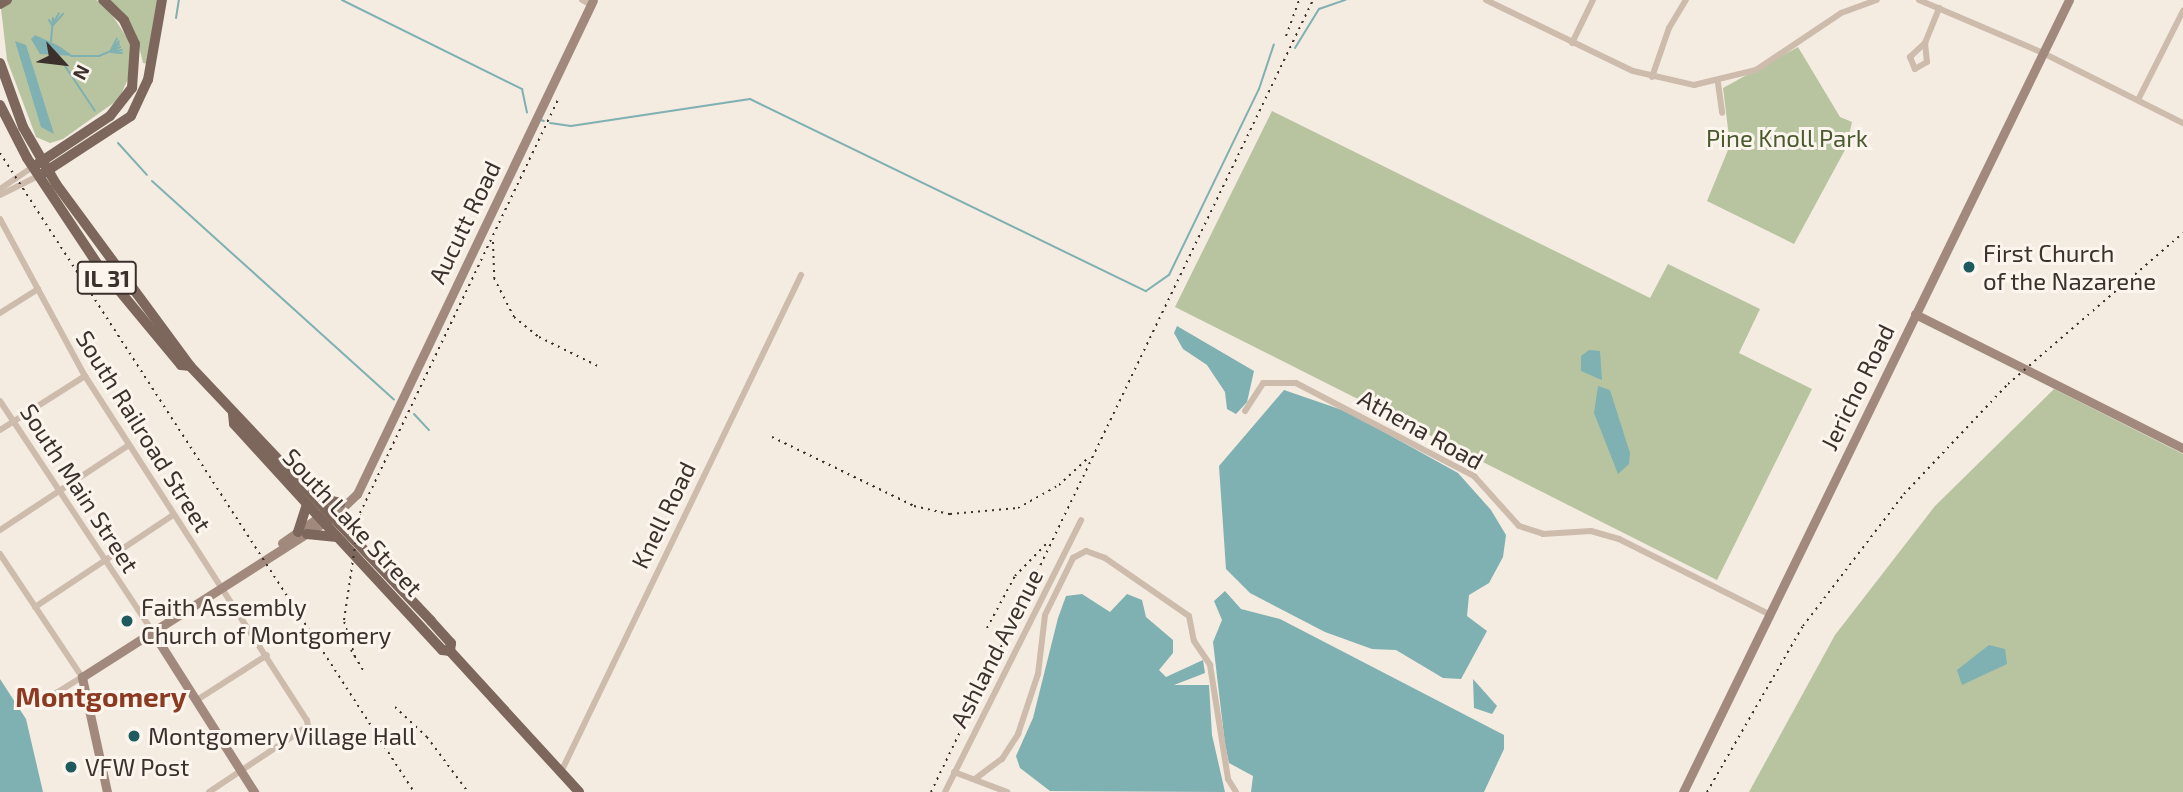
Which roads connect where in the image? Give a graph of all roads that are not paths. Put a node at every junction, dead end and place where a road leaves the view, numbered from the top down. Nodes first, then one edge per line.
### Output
1 (8, 0) edge
2 (103, 0) edge
3 (162, 0) edge
4 (1486, 0) edge
5 (1505, 0) edge
6 (1593, 0) edge
7 (1686, 0) edge
8 (1877, 0) edge
9 (1919, 0) edge
10 (2069, 0) edge
11 (589, 2) edge
12 (1854, 3) edge
13 (0, 4) edge
14 (1501, 8) junction
15 (1939, 8) junction
16 (2183, 11) edge
17 (1572, 43) junction
18 (1924, 43) dead end
19 (2043, 53) junction
20 (0, 63) edge
21 (1652, 77) junction
22 (1718, 83) junction
23 (2138, 100) junction
24 (0, 105) edge
25 (1722, 113) dead end
26 (2183, 123) edge
27 (40, 169) junction
28 (0, 188) edge
29 (0, 195) edge
30 (0, 219) edge
31 (801, 275) dead end
32 (38, 289) junction
33 (0, 313) edge
34 (1914, 314) junction
35 (85, 376) junction
36 (0, 401) edge
37 (1245, 411) dead end
38 (13, 422) junction
39 (0, 430) edge
40 (129, 444) junction
41 (2183, 447) edge
42 (59, 491) junction
43 (311, 500) junction
44 (342, 506) junction
45 (173, 515) junction
46 (327, 517) junction
47 (1081, 520) dead end
48 (0, 530) edge
49 (340, 531) junction
50 (302, 533) junction
51 (0, 554) edge
52 (104, 561) junction
53 (220, 586) junction
54 (35, 607) junction
55 (1769, 614) junction
56 (152, 631) junction
57 (267, 655) junction
58 (82, 677) junction
59 (49, 698) dead end
60 (197, 700) junction
61 (241, 771) junction
62 (561, 772) junction
63 (954, 772) junction
64 (975, 779) junction
65 (107, 792) edge
66 (209, 792) edge
67 (254, 792) edge
68 (579, 792) edge
69 (945, 792) edge
70 (1007, 792) edge
71 (1236, 792) edge
72 (1683, 792) edge

1 - 13 main road
2 - 27 main road
3 - 27 main road
4 - 14 street
5 - 14 street
6 - 17 street
7 - 21 street
8 - 12 street
9 - 15 street
10 - 19 street, Jericho Road
11 - 44 street, Aucutt Road
12 - 22 street
14 - 17 street
15 - 18 street
15 - 19 street
16 - 23 street
17 - 21 street
19 - 23 street
19 - 34 street, Jericho Road
20 - 27 main road, South Lake Street / IL 31
21 - 22 street
22 - 25 street
23 - 26 street
24 - 27 main road, South Lake Street / IL 31
27 - 28 street
27 - 29 street
27 - 43 main road, South Lake Street / IL 31
30 - 32 street, South Railroad Street
31 - 62 street, Knell Road
32 - 33 street
32 - 35 street, South Railroad Street
34 - 41 street
34 - 55 street, Jericho Road
35 - 38 street
35 - 40 street, South Railroad Street
36 - 38 street, South Main Street
37 - 55 street, Athena Road
38 - 39 street
38 - 42 street, South Main Street
40 - 42 street
40 - 45 street, South Railroad Street
42 - 48 street
42 - 52 street, South Main Street
43 - 44 main road
43 - 46 main road, South Lake Street / IL 31
43 - 50 main road
44 - 46 street, Aucutt Road
44 - 49 main road
45 - 52 street
45 - 53 street, South Railroad Street
46 - 49 main road, South Lake Street / IL 31
46 - 50 street, Aucutt Road
47 - 63 street, Ashland Avenue
49 - 50 main road
49 - 62 main road, South Lake Street / IL 31
50 - 53 street, Aucutt Road
51 - 54 street
52 - 54 street
52 - 56 street, South Main Street
53 - 56 street, Aucutt Road
53 - 57 street, South Railroad Street
54 - 58 street
55 - 72 street, Jericho Road
56 - 58 street, Aucutt Road
56 - 60 street
57 - 60 street
57 - 61 street, South Railroad Street
58 - 59 street
58 - 65 street
60 - 61 street
61 - 66 street
61 - 67 street
62 - 68 main road, South Lake Street / IL 31
63 - 64 street
63 - 69 street, Ashland Avenue
64 - 70 street
64 - 71 street

